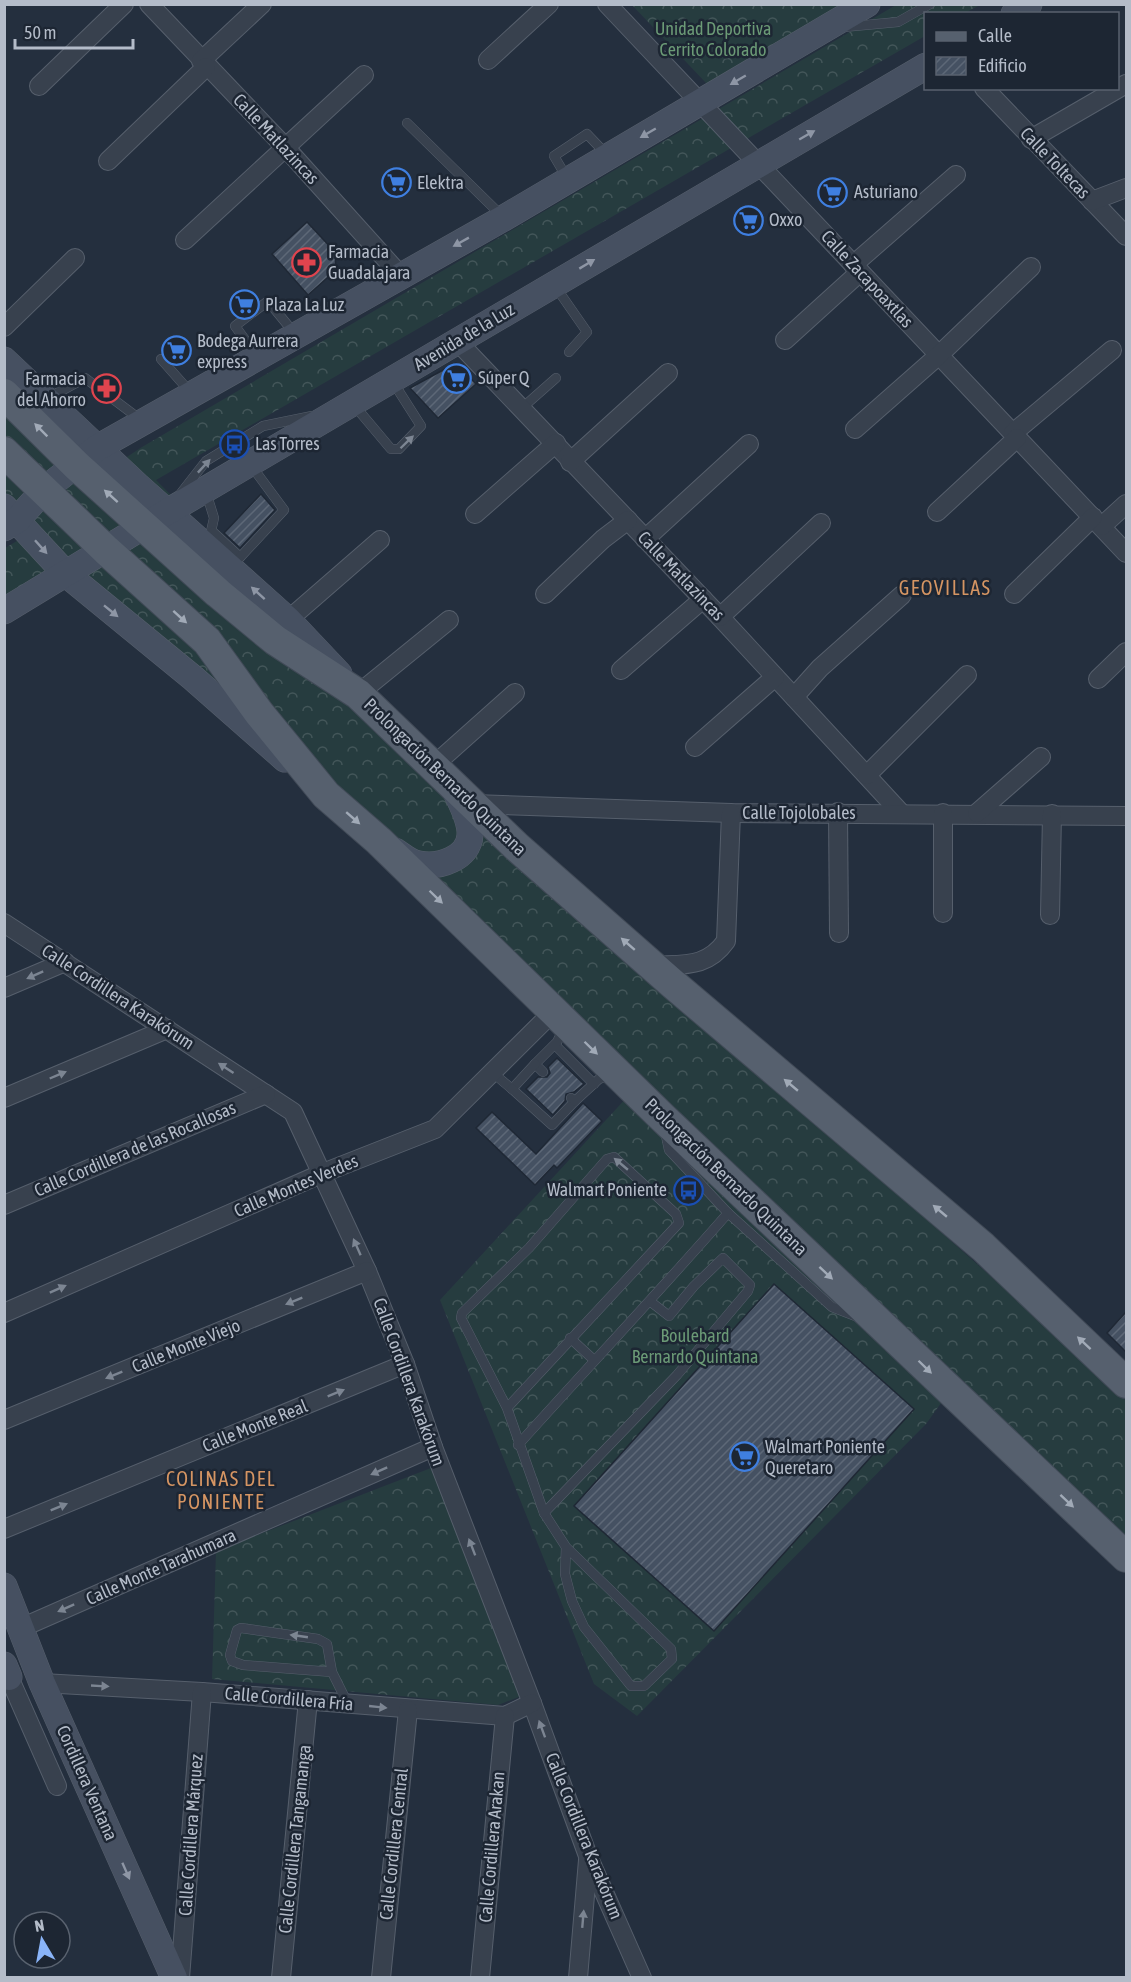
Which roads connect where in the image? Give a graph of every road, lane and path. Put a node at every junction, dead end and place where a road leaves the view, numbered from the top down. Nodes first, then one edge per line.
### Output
1 (124, 4) edge
2 (149, 4) edge
3 (262, 4) edge
4 (549, 4) edge
5 (607, 4) edge
6 (867, 4) edge
7 (930, 4) edge
8 (824, 29) junction
9 (488, 60) dead end
10 (203, 64) junction
11 (924, 67) edge
12 (364, 75) dead end
13 (39, 86) dead end
14 (986, 90) edge
15 (1116, 90) edge
16 (698, 104) junction
17 (407, 123) dead end
18 (1031, 139) junction
19 (285, 147) junction
20 (108, 161) dead end
21 (757, 164) junction
22 (956, 175) dead end
23 (1126, 188) edge
24 (1092, 201) junction
25 (504, 218) junction
26 (1126, 236) edge
27 (185, 240) dead end
28 (75, 258) dead end
29 (1031, 267) dead end
30 (857, 268) junction
31 (401, 276) junction
32 (554, 284) junction
33 (4, 327) edge
34 (296, 336) junction
35 (784, 340) dead end
36 (457, 341) junction
37 (1112, 350) dead end
38 (569, 352) dead end
39 (939, 355) junction
40 (258, 357) junction
41 (161, 359) dead end
42 (4, 360) edge
43 (668, 373) dead end
44 (556, 378) dead end
45 (391, 380) junction
46 (4, 394) edge
47 (193, 395) junction
48 (46, 399) junction
49 (345, 407) junction
50 (522, 408) junction
51 (144, 422) junction
52 (855, 429) dead end
53 (1015, 436) junction
54 (556, 443) junction
55 (749, 444) dead end
56 (4, 452) edge
57 (87, 457) junction
58 (570, 462) junction
59 (249, 463) junction
60 (45, 489) junction
61 (205, 489) junction
62 (1126, 504) edge
63 (937, 512) dead end
64 (8, 514) edge
65 (475, 514) dead end
66 (156, 519) junction
67 (628, 520) junction
68 (1097, 522) junction
69 (820, 523) dead end
70 (645, 539) junction
71 (210, 540) junction
72 (381, 540) dead end
73 (106, 550) junction
74 (1126, 553) edge
75 (235, 562) junction
76 (66, 574) junction
77 (545, 594) dead end
78 (1014, 594) dead end
79 (902, 595) dead end
80 (703, 599) junction
81 (4, 611) edge
82 (720, 617) junction
83 (288, 620) junction
84 (448, 620) dead end
85 (1126, 652) edge
86 (621, 670) dead end
87 (967, 675) dead end
88 (775, 677) junction
89 (1098, 679) dead end
90 (514, 693) dead end
91 (358, 694) junction
92 (795, 697) junction
93 (695, 747) dead end
94 (1041, 757) dead end
95 (432, 767) junction
96 (867, 776) junction
97 (326, 795) junction
98 (463, 797) junction
99 (838, 812) junction
100 (731, 813) junction
101 (944, 813) junction
102 (977, 813) junction
103 (902, 814) junction
104 (1052, 814) junction
105 (1126, 816) edge
106 (379, 841) junction
107 (943, 913) dead end
108 (1050, 915) dead end
109 (4, 923) edge
110 (839, 933) dead end
111 (65, 962) junction
112 (654, 966) junction
113 (4, 988) edge
114 (558, 1026) junction
115 (167, 1029) junction
116 (535, 1064) junction
117 (543, 1072) dead end
118 (493, 1073) junction
119 (605, 1078) junction
120 (512, 1089) junction
121 (266, 1094) junction
122 (4, 1098) edge
123 (662, 1117) junction
124 (323, 1173) junction
125 (4, 1205) edge
126 (728, 1212) junction
127 (367, 1271) junction
128 (651, 1302) junction
129 (4, 1313) edge
130 (883, 1326) junction
131 (570, 1338) junction
132 (594, 1360) junction
133 (405, 1364) junction
134 (1126, 1383) edge
135 (507, 1408) junction
136 (4, 1420) edge
137 (518, 1445) junction
138 (433, 1447) junction
139 (544, 1513) junction
140 (4, 1529) edge
141 (566, 1547) junction
142 (1126, 1557) edge
143 (4, 1586) edge
144 (21, 1628) junction
145 (332, 1672) junction
146 (6, 1674) edge
147 (42, 1683) junction
148 (202, 1692) junction
149 (308, 1700) junction
150 (532, 1703) junction
151 (348, 1704) junction
152 (408, 1710) junction
153 (505, 1716) junction
154 (57, 1786) dead end
155 (588, 1856) junction
156 (174, 1977) edge
157 (180, 1977) edge
158 (281, 1977) edge
159 (381, 1977) edge
160 (480, 1977) edge
161 (578, 1977) edge
162 (642, 1977) edge

1 - 13 street
2 - 10 street, Calle Matlazincas
3 - 10 street
4 - 9 street
5 - 16 street, Calle Zacapoaxtlas
6 - 8 main road
7 - 8 lane
8 -> 16 main road
10 - 19 street, Calle Matlazincas
10 - 20 street
21 -> 11 main road, Avenida de la Luz
12 - 19 street
14 - 18 street, Calle Toltecas
15 - 18 street
16 - 21 street, Calle Zacapoaxtlas
16 -> 25 main road
17 - 25 lane
18 - 24 street, Calle Toltecas
19 - 27 street
19 - 31 street, Calle Matlazincas
21 - 30 street, Calle Zacapoaxtlas
32 -> 21 main road, Avenida de la Luz
22 - 30 street
23 - 24 street
24 - 26 street, Calle Toltecas
25 -> 31 main road
28 - 33 street
29 - 39 street
30 - 35 street
30 - 39 street, Calle Zacapoaxtlas
31 - 34 main road
32 - 36 main road, Avenida de la Luz
32 - 38 lane
34 - 40 main road
34 - 40 lane
36 - 45 main road, Avenida de la Luz
36 - 50 street, Calle Matlazincas
37 - 53 street
39 - 52 street
39 - 53 street, Calle Zacapoaxtlas
40 - 47 main road
41 - 47 lane
42 - 48 main road, Prolongación Bernardo Quintana
43 - 58 street
44 - 50 lane
45 - 49 main road, Avenida de la Luz
49 -> 45 lane
57 -> 46 main road, Prolongación Bernardo Quintana
47 - 51 main road
48 - 51 lane
48 - 57 main road, Prolongación Bernardo Quintana
49 - 59 main road, Avenida de la Luz
66 -> 49 lane
50 - 54 street, Calle Matlazincas
51 - 57 main road
53 - 63 street
53 - 68 street, Calle Zacapoaxtlas
54 - 58 street, Calle Matlazincas
54 - 65 street
55 - 70 street
56 - 60 main road, Prolongación Bernardo Quintana
57 - 60 main road
66 -> 57 main road, Prolongación Bernardo Quintana
58 - 67 street, Calle Matlazincas
59 - 61 main road, Avenida de la Luz
59 - 75 lane
60 - 64 main road
60 - 73 main road, Prolongación Bernardo Quintana
61 - 66 main road, Avenida de la Luz
61 - 71 lane
62 - 68 street
64 -> 76 main road, Prolongación Bernardo Quintana
66 - 71 main road, Prolongación Bernardo Quintana
66 - 73 main road, Avenida de la Luz
66 - 91 main road, Prolongación Bernardo Quintana
67 - 70 street, Calle Matlazincas
67 - 77 street
68 - 74 street, Calle Zacapoaxtlas
68 - 78 street
69 - 82 street
70 - 80 street, Calle Matlazincas
71 - 75 main road, Prolongación Bernardo Quintana
72 - 83 street
73 - 76 main road, Avenida de la Luz
73 -> 97 main road, Prolongación Bernardo Quintana
83 -> 75 main road, Prolongación Bernardo Quintana
76 - 81 main road, Avenida de la Luz
76 -> 97 main road, Prolongación Bernardo Quintana
79 - 92 street
80 - 82 street, Calle Matlazincas
80 - 86 street
82 - 88 street, Calle Matlazincas
83 - 91 main road, Prolongación Bernardo Quintana
84 - 91 street
85 - 89 street
87 - 96 street
88 - 92 street, Calle Matlazincas
88 - 93 street
90 - 95 street
91 - 95 main road, Prolongación Bernardo Quintana
92 - 96 street, Calle Matlazincas
94 - 102 street
95 - 98 main road, Prolongación Bernardo Quintana
96 - 103 street, Calle Matlazincas
97 -> 106 main road, Prolongación Bernardo Quintana
98 - 100 street, Calle Tojolobales
98 - 106 main road
112 -> 98 main road, Prolongación Bernardo Quintana
99 - 100 street, Calle Tojolobales
99 - 103 street, Calle Tojolobales
99 - 110 street
100 - 112 street
101 - 102 street, Calle Tojolobales
101 - 103 street, Calle Tojolobales
101 - 107 street
102 - 104 street, Calle Tojolobales
104 - 105 street, Calle Tojolobales
104 - 108 street
106 -> 114 main road, Prolongación Bernardo Quintana
109 - 111 street, Calle Cordillera Karakórum
111 -> 113 street
111 - 115 street, Calle Cordillera Karakórum
134 -> 112 main road, Prolongación Bernardo Quintana
114 - 116 lane
114 - 118 street, Calle Montes Verdes
114 - 119 main road, Prolongación Bernardo Quintana
121 -> 115 street, Calle Cordillera Karakórum
122 -> 115 street
116 - 117 lane
116 - 120 lane
118 - 120 lane
118 - 124 street, Calle Montes Verdes
119 - 120 lane
119 - 123 main road, Prolongación Bernardo Quintana
121 - 124 street, Calle Cordillera Karakórum
121 - 125 street, Calle Cordillera de las Rocallosas
123 - 126 lane
123 -> 130 main road, Prolongación Bernardo Quintana
127 -> 124 street, Calle Cordillera Karakórum
129 -> 124 street, Calle Montes Verdes
126 - 128 lane
126 - 130 lane
127 - 133 street, Calle Cordillera Karakórum
127 -> 136 street, Calle Monte Viejo
128 - 132 lane
128 - 139 lane
130 -> 142 main road, Prolongación Bernardo Quintana
131 - 132 lane
131 - 135 lane
131 -> 135 lane
132 - 137 lane
133 - 138 street, Calle Cordillera Karakórum
140 -> 133 street, Calle Monte Real
135 - 137 lane
137 - 139 lane
138 -> 144 street, Calle Monte Tarahumara
150 -> 138 street, Calle Cordillera Karakórum
139 - 141 lane
141 - 141 lane
143 - 144 main road, Cordillera Ventana
144 - 147 main road, Cordillera Ventana
145 -> 145 lane
145 - 151 lane
146 - 154 street
147 -> 148 street, Calle Cordillera Fría
147 -> 156 main road, Cordillera Ventana
148 - 149 street, Calle Cordillera Fría
148 - 157 street, Calle Cordillera Márquez
149 - 151 street, Calle Cordillera Fría
149 - 158 street, Calle Cordillera Tangamanga
150 - 153 street, Calle Cordillera Fría
155 -> 150 street, Calle Cordillera Karakórum
151 -> 152 street, Calle Cordillera Fría
152 - 153 street, Calle Cordillera Fría
152 - 159 street, Calle Cordillera Central
153 - 160 street, Calle Cordillera Arakan
161 -> 155 street
155 - 162 street, Calle Cordillera Karakórum

